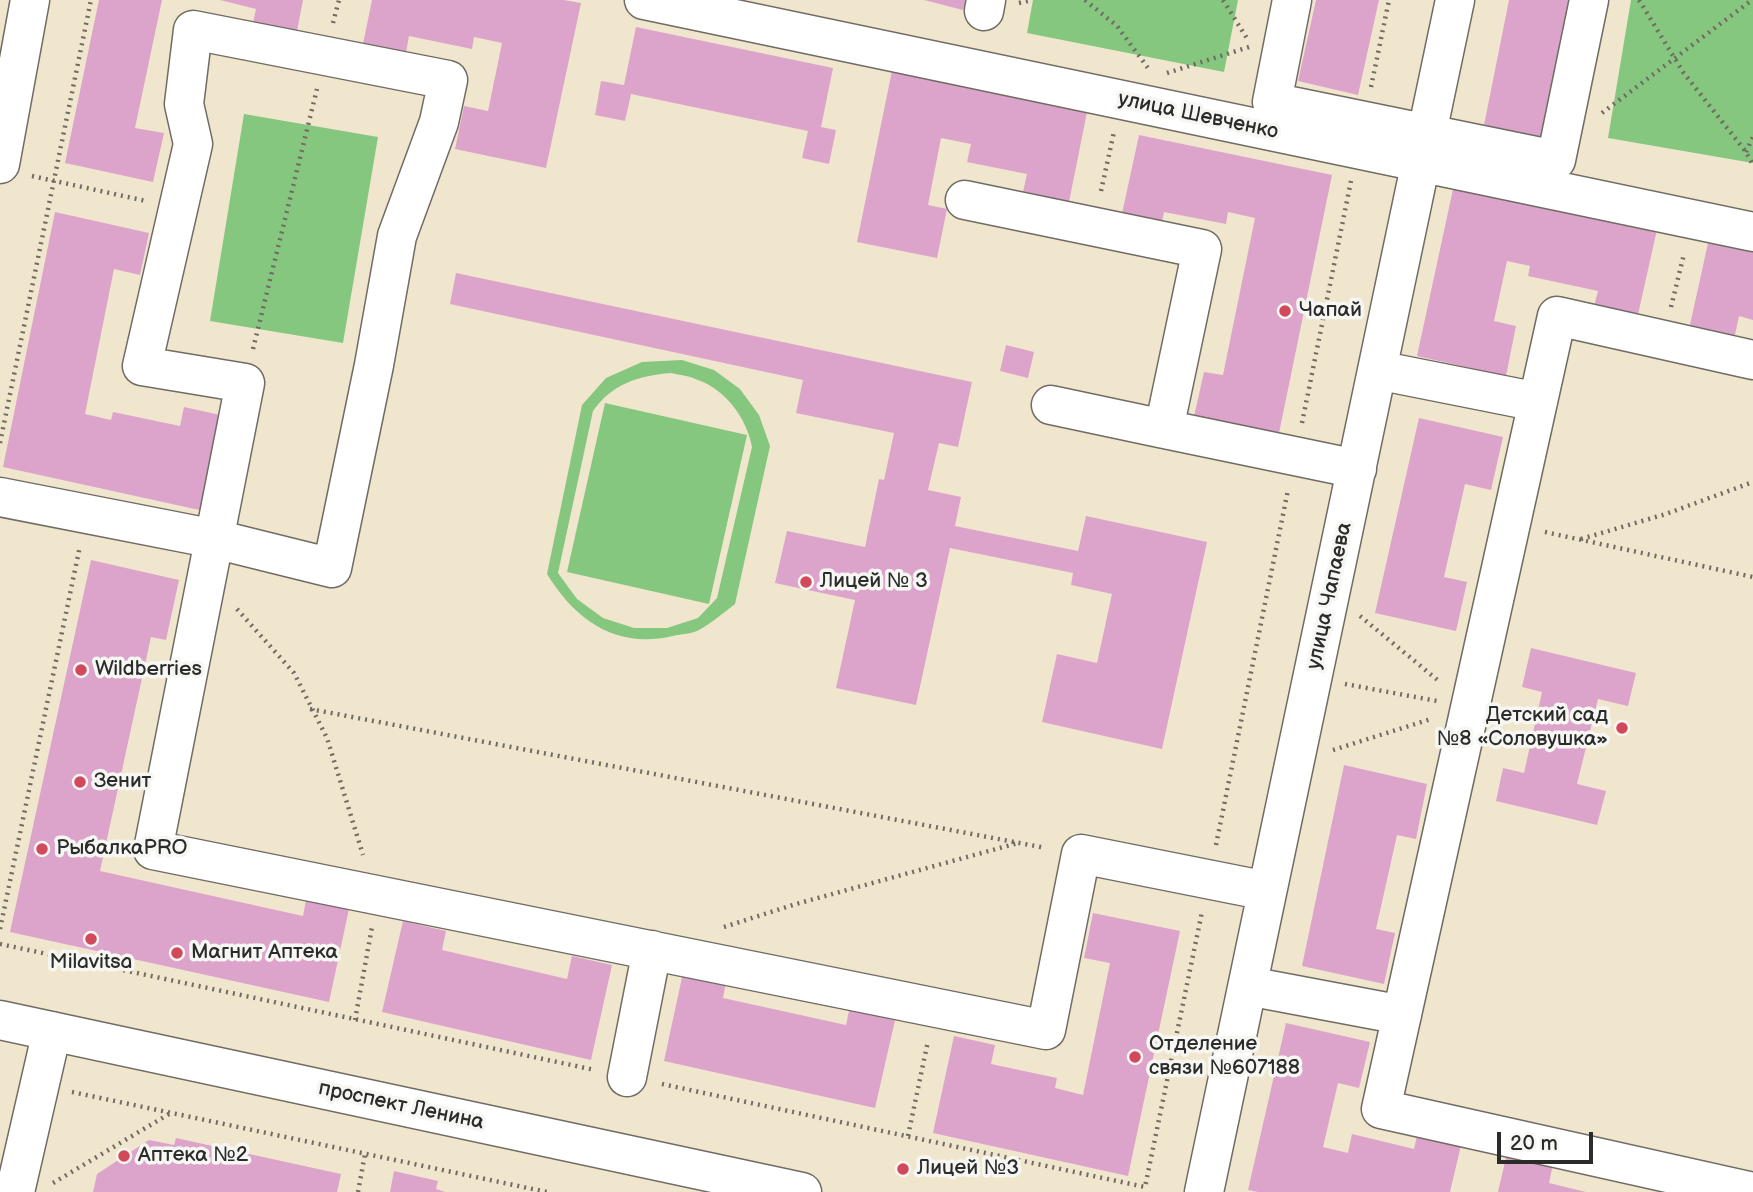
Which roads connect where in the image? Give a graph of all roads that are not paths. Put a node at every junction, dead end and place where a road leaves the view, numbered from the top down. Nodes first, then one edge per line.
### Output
1 (30, 0) edge
2 (644, 0) edge
3 (1292, 0) edge
4 (1455, 0) edge
5 (1589, 0) edge
6 (1361, 135) junction
7 (1424, 148) junction
8 (13, 170) edge
9 (965, 200) dead end
10 (1753, 232) edge
11 (1753, 360) edge
12 (1377, 370) junction
13 (1538, 402) junction
14 (1051, 405) dead end
15 (1164, 429) junction
16 (1357, 469) junction
17 (0, 497) edge
18 (215, 539) junction
19 (1267, 891) junction
20 (652, 950) junction
21 (1248, 986) junction
22 (1402, 1015) junction
23 (0, 1020) edge
24 (52, 1031) junction
25 (627, 1077) road end
26 (30, 1190) edge
27 (1748, 1191) edge
28 (802, 1192) edge
29 (1204, 1192) edge

1 - 8 street
2 - 6 street, улица Шевченко
3 - 6 street
4 - 7 street, улица Чапаева
5 - 7 street
6 - 7 street, улица Шевченко
7 - 10 street, улица Шевченко
7 - 12 street, улица Чапаева
9 - 15 street
11 - 13 street
12 - 13 street
12 - 16 street, улица Чапаева
13 - 22 street
14 - 15 street
15 - 16 street
16 - 19 street, улица Чапаева
17 - 18 street
18 - 18 street
18 - 20 street
19 - 20 street
19 - 21 street, улица Чапаева
20 - 25 street
21 - 22 street
21 - 29 street, улица Чапаева
22 - 27 street
23 - 24 street, проспект Ленина
24 - 26 street
24 - 28 street, проспект Ленина

